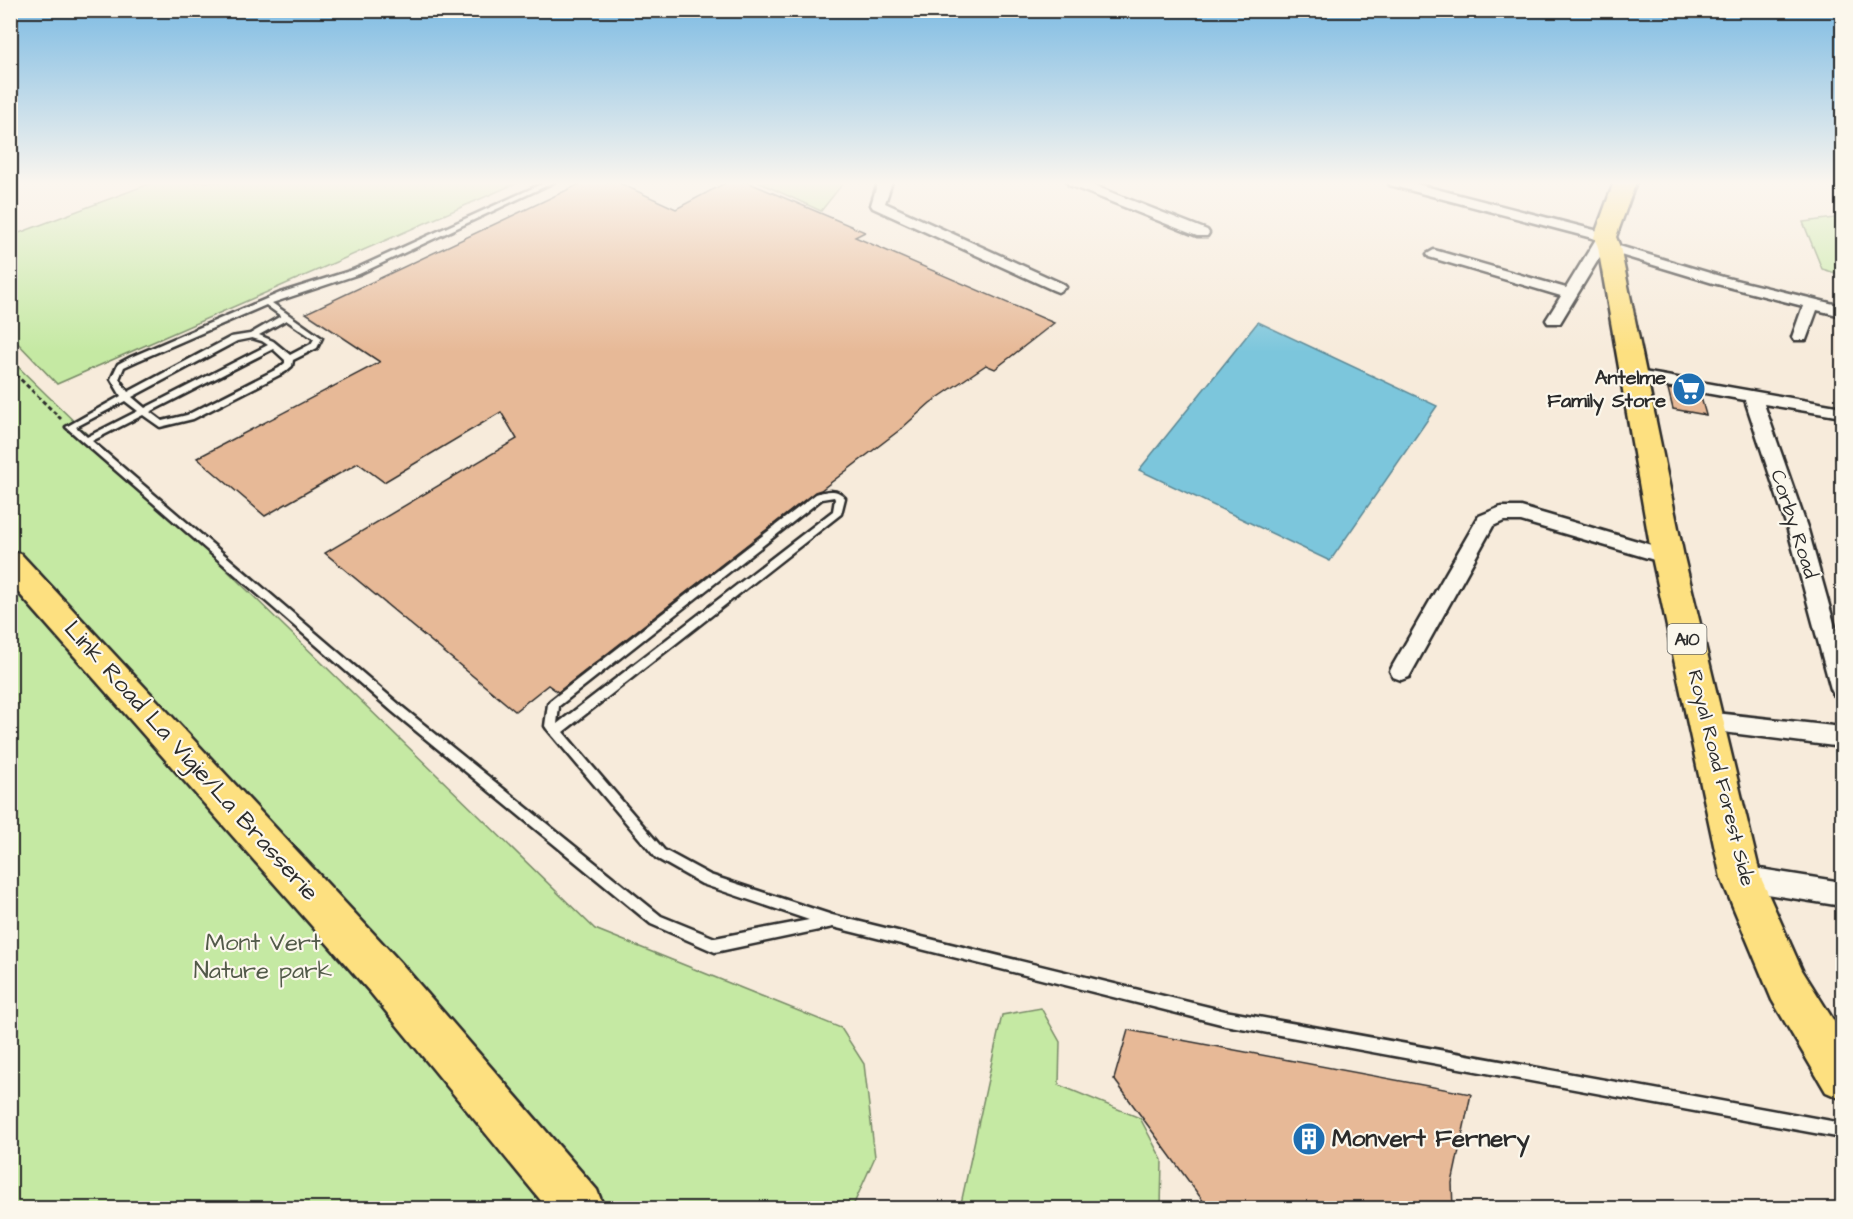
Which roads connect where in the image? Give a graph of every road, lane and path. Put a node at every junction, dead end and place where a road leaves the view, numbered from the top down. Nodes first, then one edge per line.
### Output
1 (428, 239) edge
2 (952, 239) edge
3 (1596, 239) edge
4 (1608, 239) edge
5 (1607, 242) junction
6 (1434, 254) dead end
7 (1058, 287) dead end
8 (1571, 294) junction
9 (266, 302) junction
10 (1812, 302) junction
11 (1842, 311) edge
12 (287, 316) junction
13 (1554, 320) dead end
14 (253, 335) junction
15 (1800, 337) dead end
16 (273, 346) junction
17 (289, 359) junction
18 (10, 369) edge
19 (1632, 375) junction
20 (1752, 395) junction
21 (127, 398) junction
22 (142, 411) junction
23 (1842, 411) edge
24 (70, 427) junction
25 (86, 441) junction
26 (1668, 557) junction
27 (10, 562) edge
28 (696, 594) junction
29 (714, 606) junction
30 (1401, 671) dead end
31 (1842, 689) edge
32 (1707, 721) junction
33 (556, 731) junction
34 (1842, 737) edge
35 (1741, 878) junction
36 (1842, 894) edge
37 (833, 921) junction
38 (1842, 1076) edge
39 (1842, 1131) edge
40 (579, 1209) edge

1 - 9 lane
2 - 7 street
3 - 5 street
4 - 5 main road
5 - 8 street
5 - 10 street
5 - 19 main road, Royal Road Forest Side / A10
6 - 8 street
8 - 13 street
9 - 12 lane
9 - 21 lane
10 - 11 street
10 - 15 street
12 - 14 lane
12 - 17 lane
14 - 16 lane
14 - 21 lane
16 - 17 lane
16 - 22 lane
17 - 22 lane
18 - 24 path
19 - 20 street
19 - 26 main road, Royal Road Forest Side / A10
20 - 23 street
20 - 31 street, Corby Road
21 - 22 lane
21 - 24 lane
22 - 25 lane
24 - 25 lane
25 - 37 lane
26 - 30 street
26 - 32 main road, Royal Road Forest Side / A10
27 - 40 main road, Link Road La Vigie/La Brasserie
28 - 29 lane
28 - 29 lane
28 - 33 lane
29 - 33 lane
32 - 34 street
32 - 35 main road, Royal Road Forest Side / A10
33 - 37 lane
35 - 36 street
35 - 38 main road, Royal Road Forest Side / A10
37 - 39 lane

